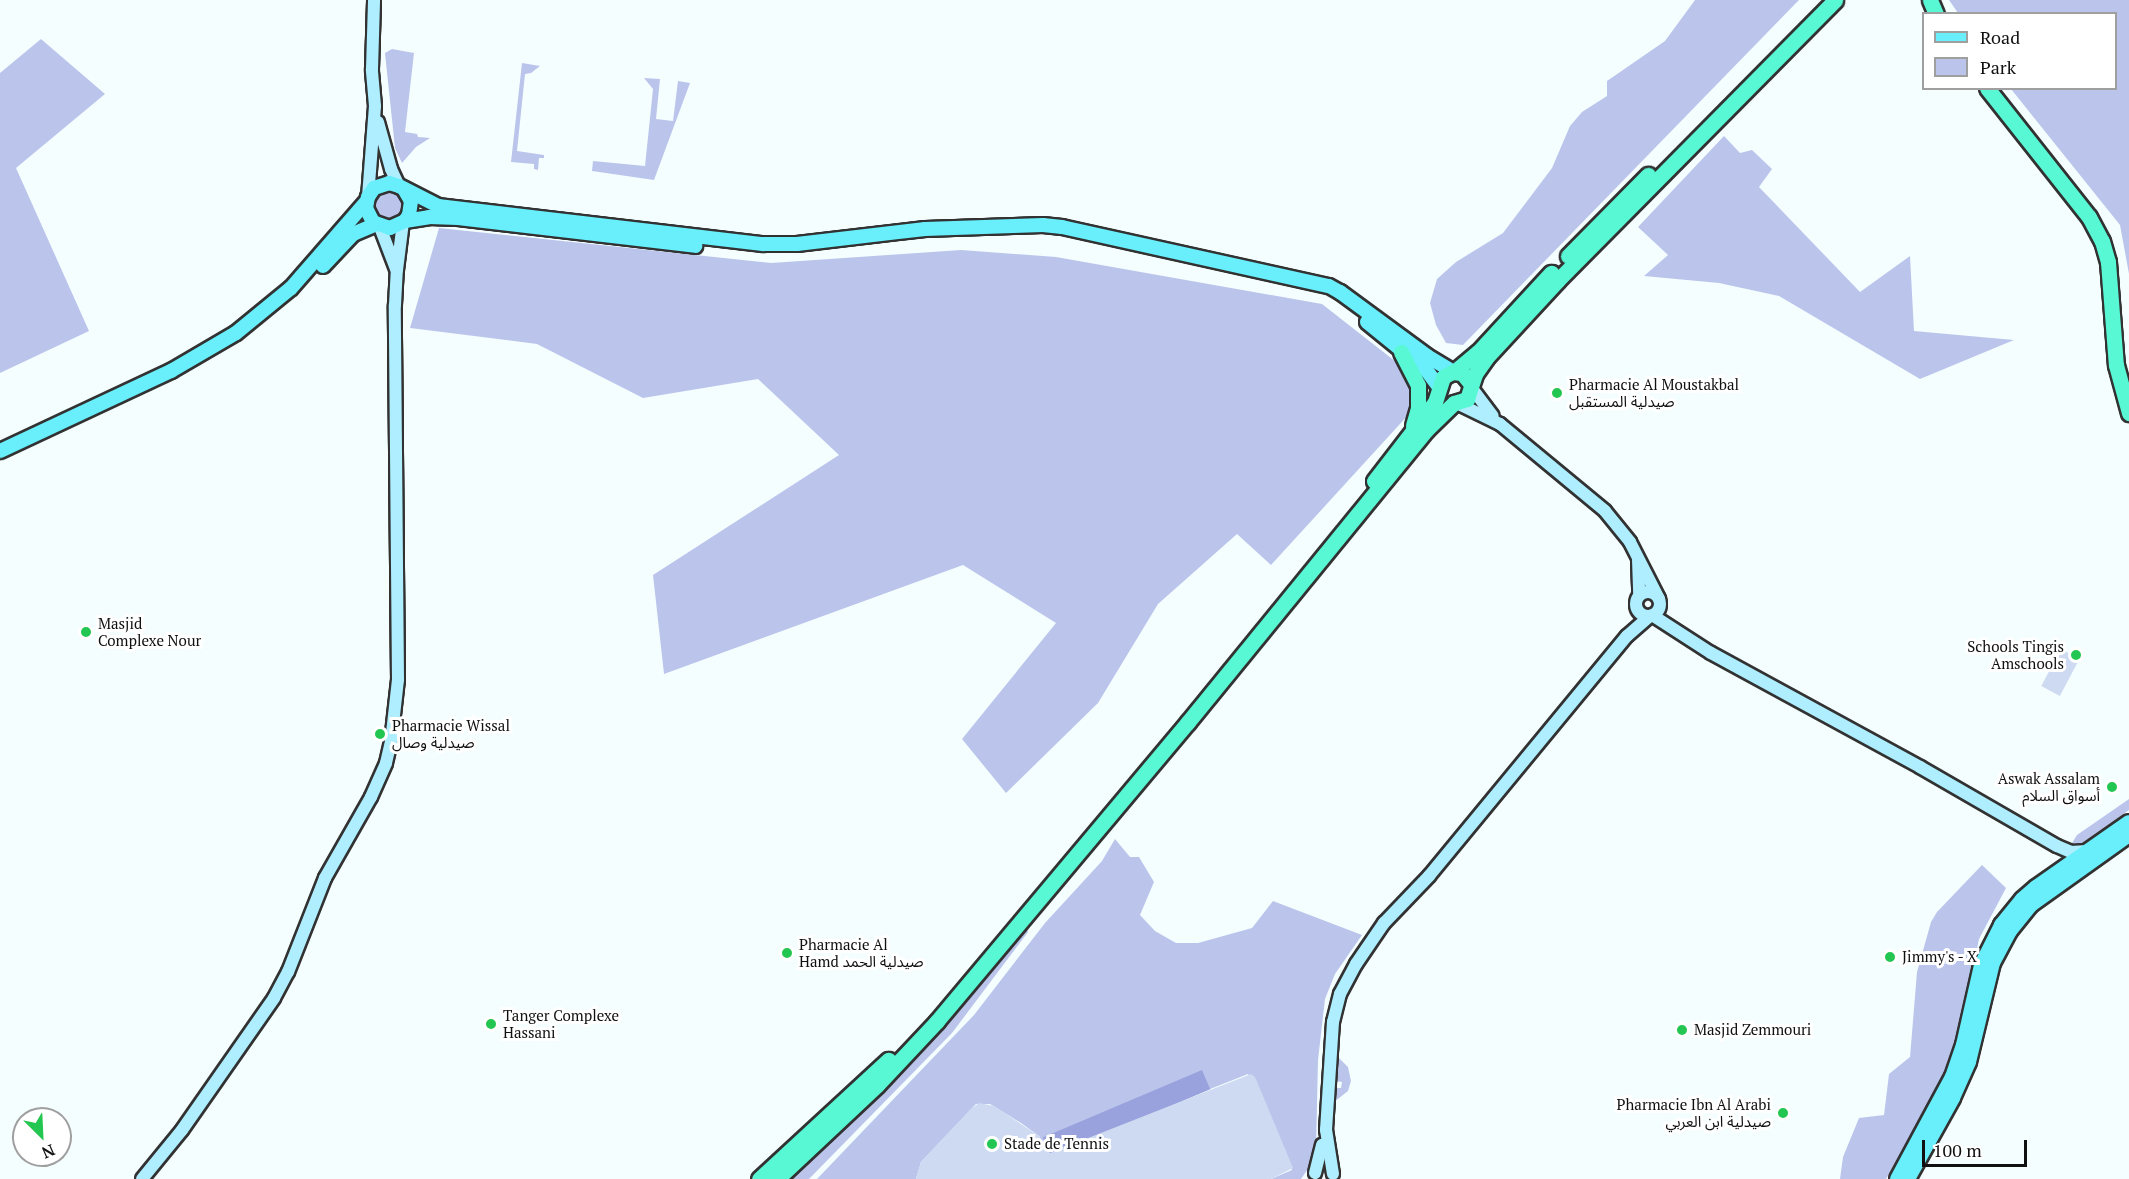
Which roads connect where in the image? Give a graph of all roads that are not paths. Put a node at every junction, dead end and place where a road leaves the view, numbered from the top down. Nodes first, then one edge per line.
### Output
1 (374, 0) edge
2 (1821, 0) edge
3 (1835, 0) edge
4 (1989, 90) edge
5 (375, 106) junction
6 (401, 187) junction
7 (367, 200) junction
8 (404, 222) junction
9 (378, 225) junction
10 (397, 270) junction
11 (1401, 352) junction
12 (1455, 372) junction
13 (1471, 386) junction
14 (1439, 388) junction
15 (1456, 403) junction
16 (2129, 413) edge
17 (1500, 424) junction
18 (1410, 433) junction
19 (0, 451) edge
20 (0, 460) edge
21 (1637, 555) junction
22 (1660, 600) junction
23 (1637, 601) junction
24 (1651, 616) junction
25 (1681, 633) junction
26 (1627, 636) junction
27 (2129, 822) edge
28 (2129, 835) edge
29 (2057, 846) junction
30 (2087, 851) junction
31 (2056, 873) junction
32 (1326, 1130) junction
33 (1312, 1176) edge
34 (1335, 1177) edge
35 (142, 1179) edge
36 (759, 1179) edge
37 (777, 1179) edge
38 (1897, 1179) edge
39 (1908, 1179) edge

1 - 5 street
2 - 12 highway
3 - 13 highway
4 - 16 highway
5 - 6 street
5 - 7 street
6 - 7 main road
6 - 8 main road
6 - 12 main road
7 - 9 main road
7 - 19 main road
8 - 9 main road
8 - 10 street
8 - 11 main road
9 - 10 street
9 - 20 main road
10 - 35 street
11 - 14 main road
11 - 18 highway
12 - 13 highway
12 - 14 highway
13 - 15 highway
13 - 17 street
14 - 15 highway
14 - 18 highway
15 - 17 street
15 - 37 highway
17 - 21 street
18 - 36 highway
21 - 22 street
21 - 23 street
22 - 23 street
22 - 24 street
22 - 25 street
23 - 24 street
23 - 26 street
24 - 25 street
24 - 26 street
25 - 29 street
26 - 32 street
27 - 30 main road
28 - 39 main road
29 - 30 street
29 - 31 street
30 - 31 main road
31 - 38 main road
32 - 33 street
32 - 34 street
33 - 34 street

